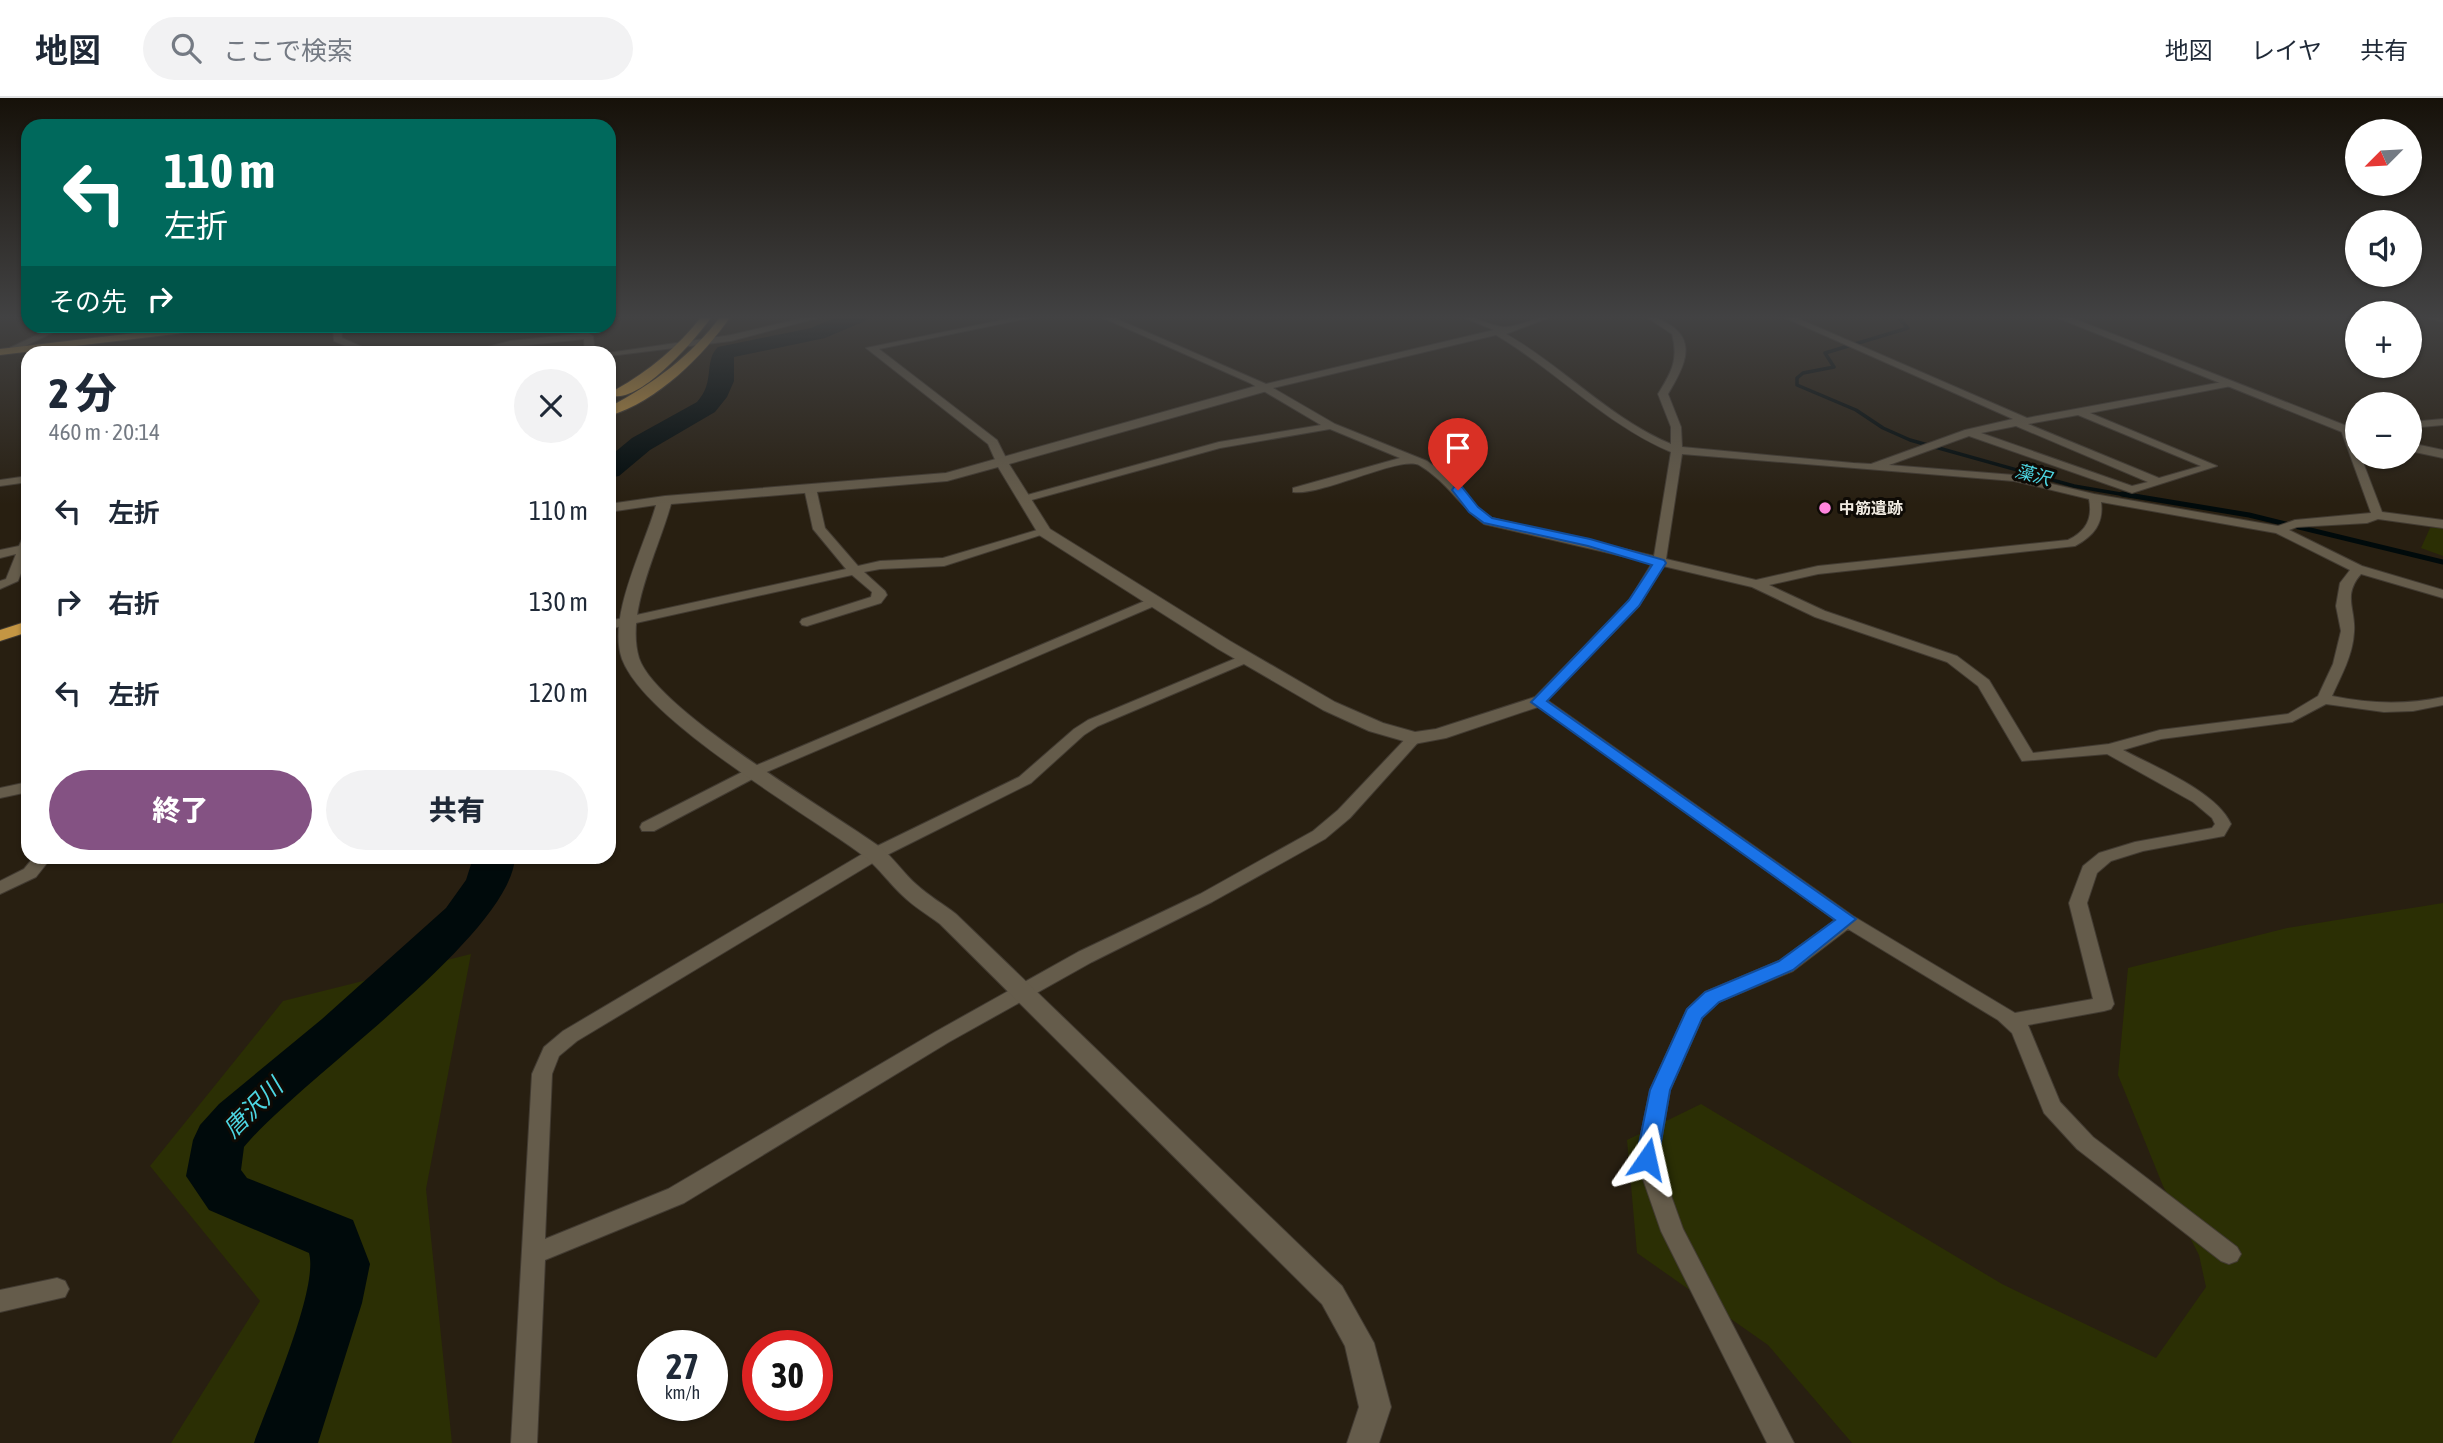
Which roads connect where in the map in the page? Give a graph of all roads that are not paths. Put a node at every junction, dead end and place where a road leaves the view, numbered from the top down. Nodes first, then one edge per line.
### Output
1 (641, 379) edge
2 (665, 379) edge
3 (911, 379) edge
4 (1242, 379) edge
5 (1296, 379) edge
6 (1566, 379) edge
7 (1673, 379) edge
8 (1924, 379) edge
9 (2215, 379) edge
10 (2228, 384) junction
11 (1263, 388) junction
12 (616, 395) edge
13 (616, 408) edge
14 (2077, 411) junction
15 (2018, 421) junction
16 (2443, 422) edge
17 (2422, 424) edge
18 (1331, 426) junction
19 (2345, 428) edge
20 (1969, 432) junction
21 (1677, 450) junction
22 (2422, 450) edge
23 (2443, 454) edge
24 (1410, 458) junction
25 (1003, 464) junction
26 (1872, 467) junction
27 (2364, 469) edge
28 (21, 480) edge
29 (2159, 482) junction
30 (0, 483) edge
31 (810, 488) junction
32 (1297, 490) dead end
33 (2094, 498) junction
34 (1024, 499) junction
35 (666, 500) junction
36 (616, 507) edge
37 (2377, 515) junction
38 (2443, 524) edge
39 (2279, 530) junction
40 (1044, 531) junction
41 (21, 546) edge
42 (0, 554) edge
43 (21, 559) edge
44 (1659, 563) junction
45 (2358, 569) junction
46 (855, 571) junction
47 (1756, 583) junction
48 (0, 585) edge
49 (2443, 594) edge
50 (1154, 601) junction
51 (21, 614) edge
52 (0, 622) edge
53 (807, 622) dead end
54 (618, 623) edge
55 (21, 628) edge
56 (0, 636) edge
57 (1246, 658) junction
58 (2324, 699) junction
59 (2443, 701) edge
60 (1538, 702) junction
61 (1414, 738) junction
62 (2110, 749) junction
63 (756, 771) junction
64 (21, 788) edge
65 (0, 793) edge
66 (648, 827) dead end
67 (874, 854) junction
68 (40, 864) edge
69 (0, 888) edge
70 (1847, 919) junction
71 (1024, 993) junction
72 (2011, 1021) junction
73 (2229, 1254) dead end
74 (533, 1255) junction
75 (57, 1289) dead end
76 (0, 1301) edge
77 (524, 1443) edge
78 (1363, 1443) edge
79 (1781, 1443) edge

1 - 12 highway
2 - 13 highway
3 - 25 street
4 - 11 street
5 - 11 street
6 - 21 street
7 - 21 street
8 - 15 street
9 - 10 street
10 - 14 street
10 - 19 street
11 - 18 street
11 - 25 street
14 - 15 street
14 - 29 street
15 - 20 street
15 - 29 street
16 - 17 street
18 - 24 street
18 - 34 street
20 - 26 street
20 - 29 street
21 - 26 street
21 - 44 street
22 - 23 street
24 - 32 street
24 - 44 street
25 - 31 street
25 - 34 street
26 - 33 street
27 - 37 street
28 - 30 street
31 - 35 street
31 - 46 street
33 - 39 street
33 - 47 street
34 - 40 street
35 - 36 street
35 - 54 street
37 - 38 street
37 - 39 street
39 - 45 street
40 - 46 street
40 - 50 street
41 - 42 street
43 - 48 street
44 - 47 street
44 - 60 street
45 - 49 street
45 - 58 street
46 - 53 street
46 - 54 street
47 - 62 street
50 - 57 street
50 - 63 street
51 - 52 highway
54 - 63 street
55 - 56 highway
57 - 61 street
57 - 67 street
58 - 59 street
58 - 62 street
60 - 61 street
60 - 70 street
61 - 71 street
62 - 72 street
63 - 66 street
63 - 67 street
64 - 65 street
67 - 71 street
67 - 74 street
68 - 69 street
70 - 72 street
70 - 79 street
71 - 74 street
71 - 78 street
72 - 73 street
74 - 77 street
75 - 76 street

